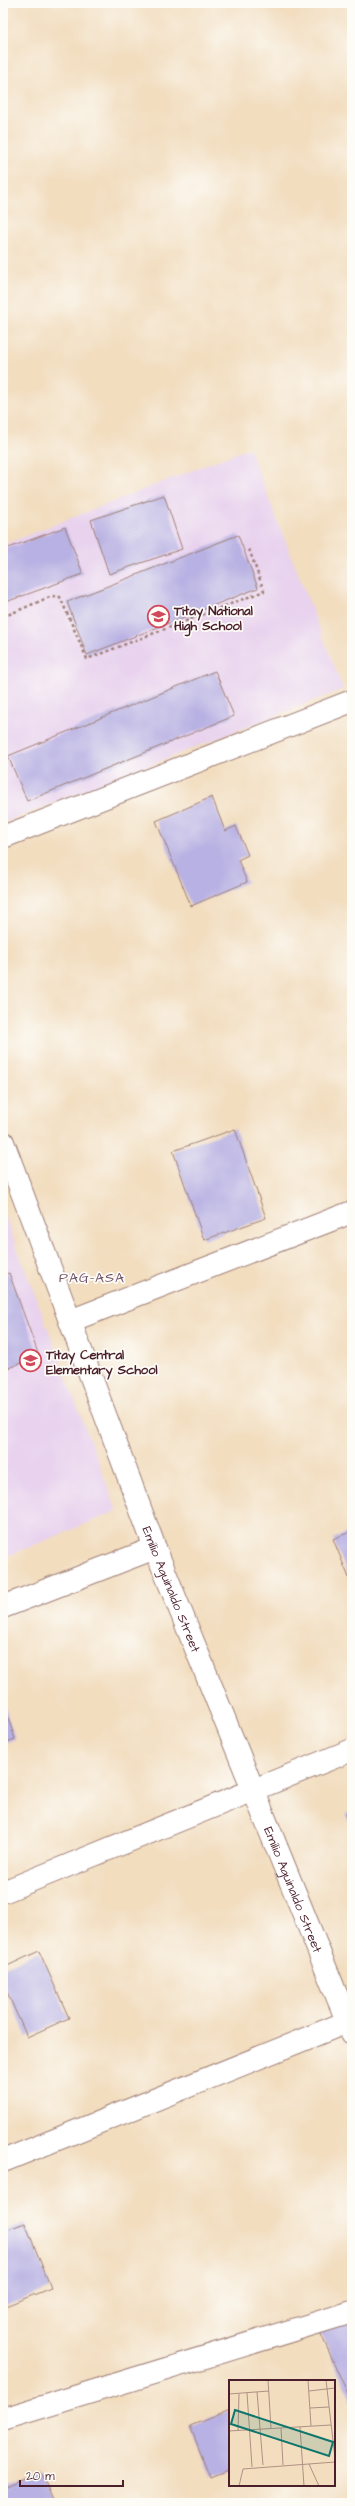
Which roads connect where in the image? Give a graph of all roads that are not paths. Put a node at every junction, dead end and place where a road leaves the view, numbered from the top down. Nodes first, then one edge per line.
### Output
1 (352, 701) edge
2 (3, 837) edge
3 (3, 1142) edge
4 (352, 1212) edge
5 (70, 1320) junction
6 (155, 1548) junction
7 (3, 1607) edge
8 (352, 1750) edge
9 (253, 1790) junction
10 (3, 1892) edge
11 (350, 2025) edge
12 (3, 2161) edge
13 (352, 2312) edge
14 (3, 2419) edge

1 - 2 street
3 - 5 street, Emilio Aguinaldo Street
4 - 5 street
5 - 6 street, Emilio Aguinaldo Street
6 - 7 street
6 - 9 street, Emilio Aguinaldo Street
8 - 9 street
9 - 10 street
9 - 11 street, Emilio Aguinaldo Street
11 - 12 street
13 - 14 street

